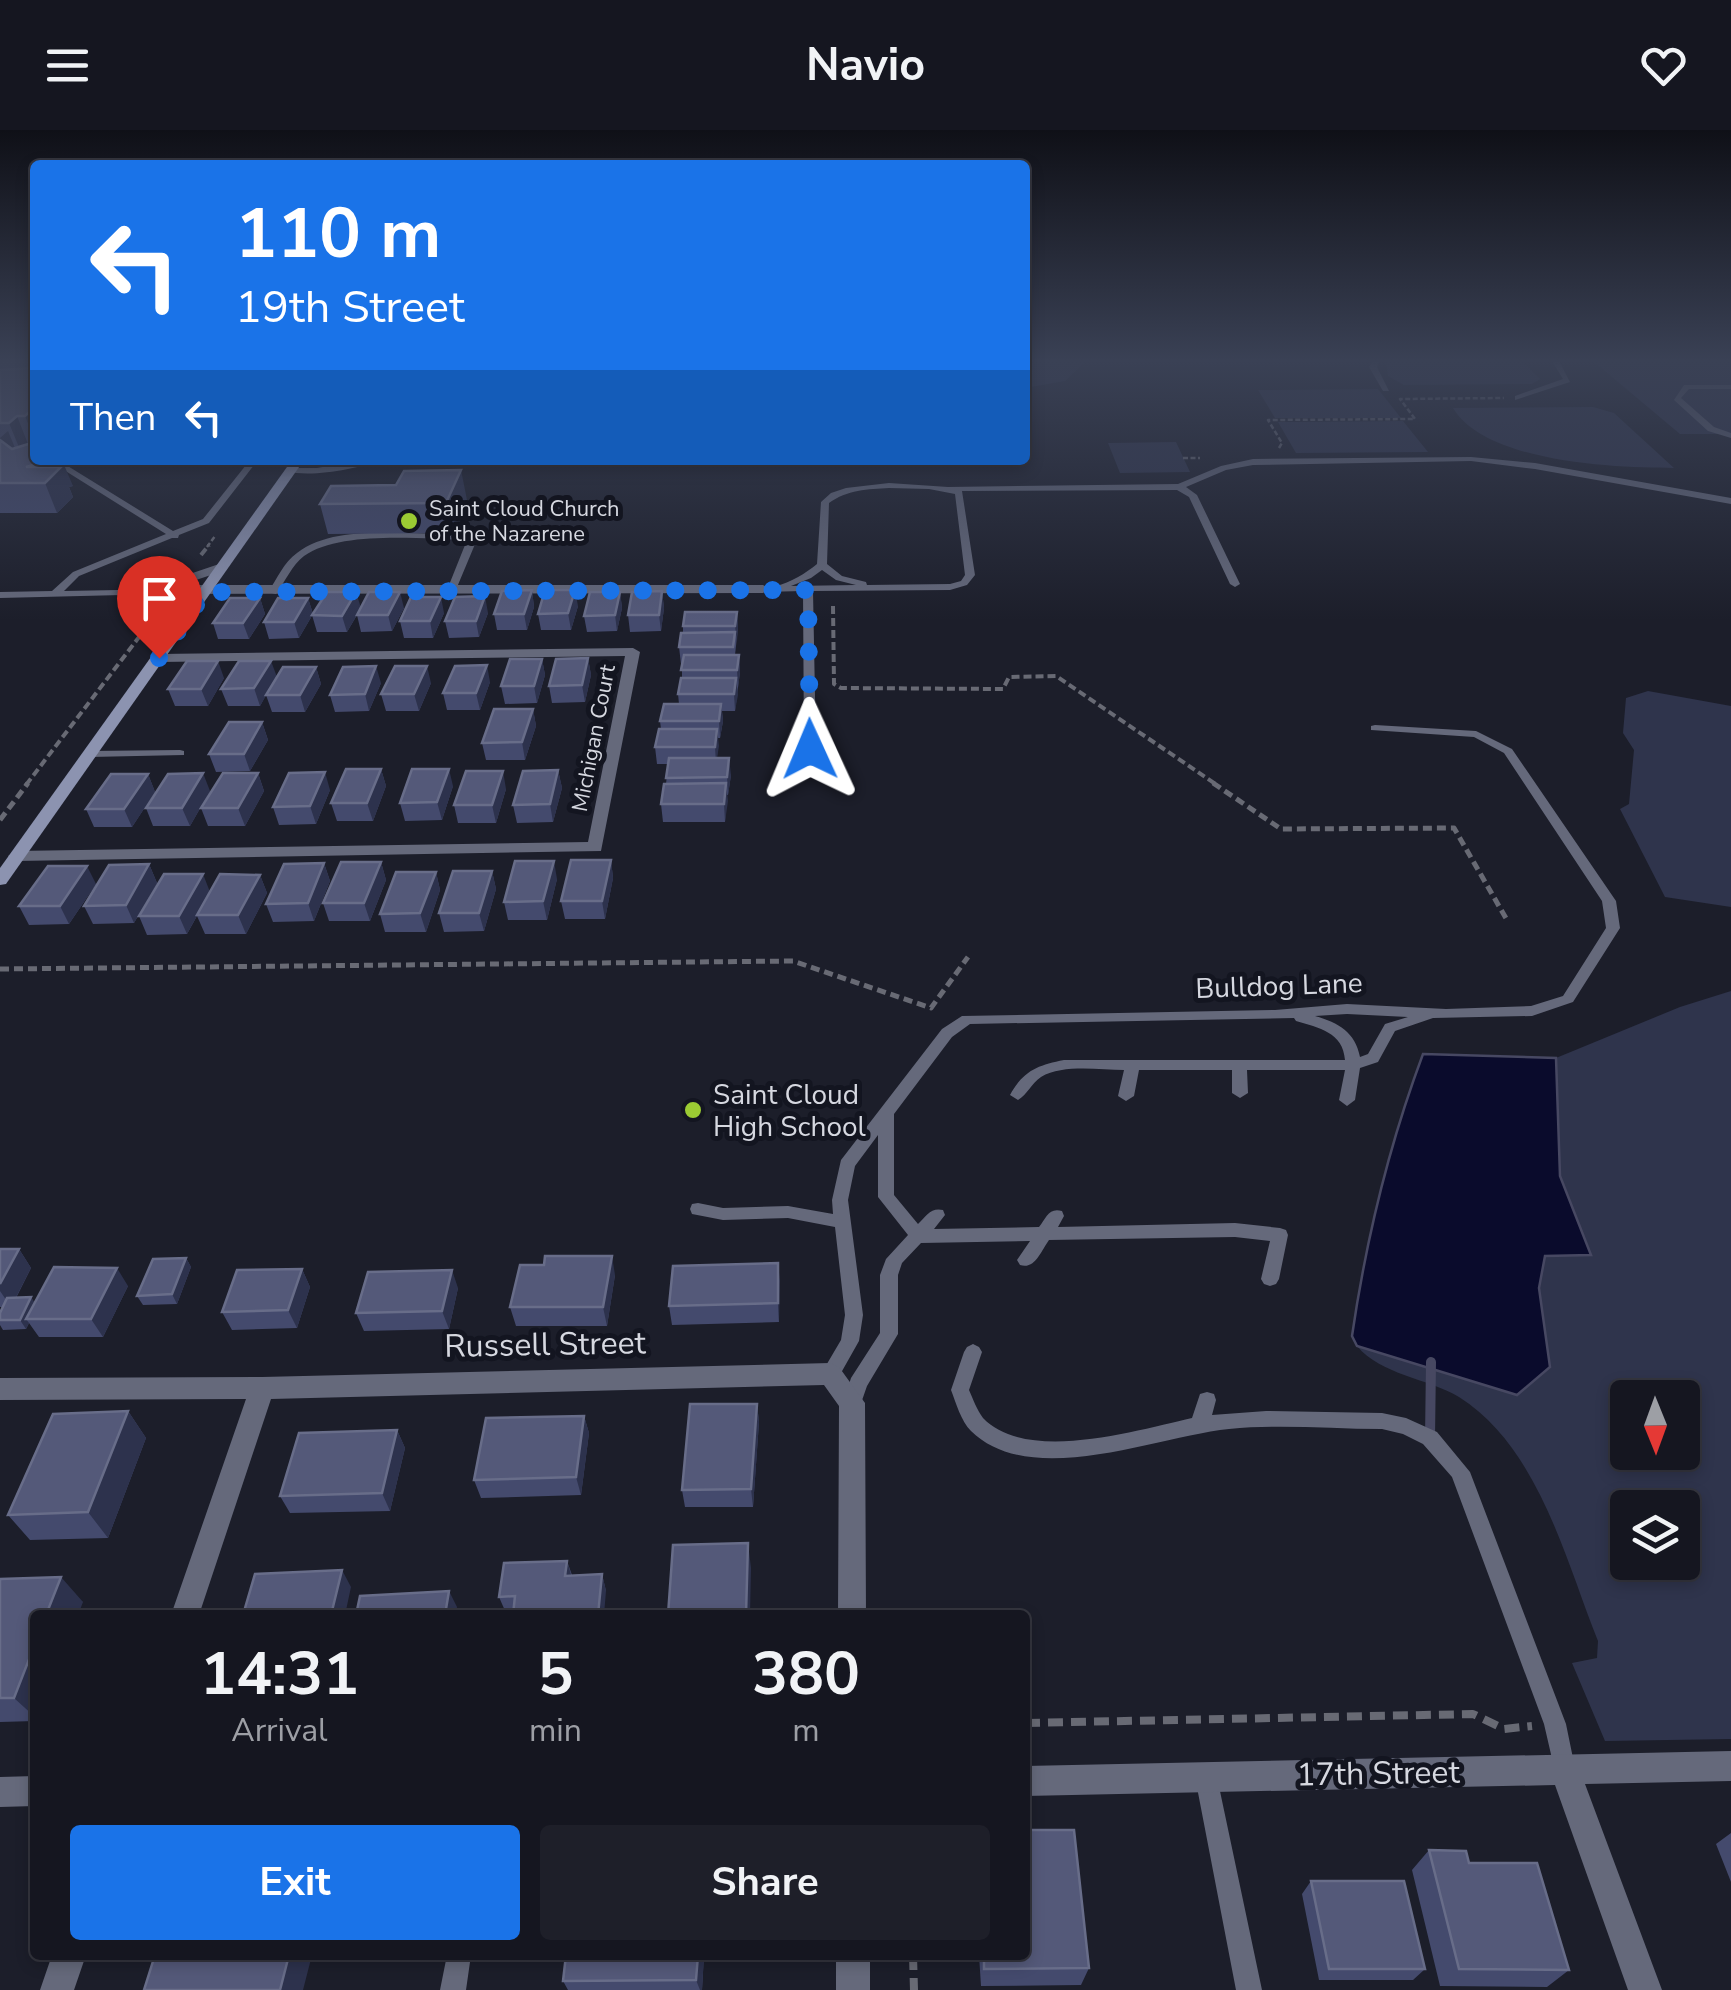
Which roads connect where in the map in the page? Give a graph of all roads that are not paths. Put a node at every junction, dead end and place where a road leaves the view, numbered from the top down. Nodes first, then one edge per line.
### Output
1 (59, 465) edge
2 (250, 465) edge
3 (294, 465) edge
4 (349, 465) edge
5 (1179, 487) junction
6 (947, 488) junction
7 (1731, 501) edge
8 (175, 536) junction
9 (822, 564) junction
10 (222, 567) junction
11 (1235, 584) dead end
12 (150, 589) junction
13 (762, 589) junction
14 (890, 589) junction
15 (452, 590) junction
16 (808, 590) junction
17 (205, 592) junction
18 (272, 592) junction
19 (119, 593) junction
20 (55, 594) junction
21 (0, 595) edge
22 (177, 632) junction
23 (159, 658) junction
24 (1375, 728) dead end
25 (810, 749) dead end
26 (180, 753) dead end
27 (90, 754) junction
28 (16, 856) junction
29 (0, 880) edge
30 (1446, 1014) junction
31 (1275, 1015) junction
32 (1133, 1064) junction
33 (1238, 1064) junction
34 (1352, 1065) junction
35 (1240, 1092) dead end
36 (1018, 1095) dead end
37 (1126, 1096) dead end
38 (1347, 1100) dead end
39 (886, 1112) junction
40 (698, 1209) dead end
41 (937, 1215) dead end
42 (1056, 1216) dead end
43 (842, 1222) junction
44 (1041, 1234) junction
45 (920, 1236) junction
46 (1026, 1260) dead end
47 (1270, 1278) dead end
48 (973, 1352) dead end
49 (830, 1374) junction
50 (262, 1388) junction
51 (0, 1389) edge
52 (1207, 1400) dead end
53 (852, 1404) junction
54 (1198, 1427) junction
55 (187, 1610) edge
56 (852, 1610) edge
57 (1731, 1766) edge
58 (1564, 1768) junction
59 (1206, 1777) junction
60 (1030, 1782) edge
61 (30, 1791) edge
62 (0, 1792) edge
63 (67, 1960) edge
64 (458, 1960) edge
65 (853, 1960) edge
66 (57, 1990) edge
67 (453, 1990) edge
68 (853, 1990) edge
69 (1249, 1990) edge
70 (1645, 1990) edge

1 - 8 lane
2 - 8 lane
3 - 4 lane
3 - 10 street
5 - 6 lane
5 - 7 lane
5 - 11 lane
6 - 9 lane
6 - 14 lane
8 - 20 lane
9 - 13 lane
9 - 14 lane
10 - 12 street
10 - 17 street
12 - 17 street
12 - 19 street
13 - 15 street
13 - 16 lane
14 - 16 lane
15 - 18 street
15 - 18 lane
16 - 25 lane
17 - 18 street
17 - 22 street
19 - 20 lane
19 - 22 street
20 - 21 lane
22 - 23 street
23 - 27 street
23 - 28 street, Michigan Court
24 - 30 lane, Bulldog Lane
26 - 27 lane
27 - 28 street
28 - 29 street
30 - 31 lane, Bulldog Lane
30 - 34 lane
31 - 34 lane
31 - 39 lane, Bulldog Lane
32 - 33 lane
32 - 36 lane
32 - 37 lane
33 - 34 lane
33 - 35 lane
34 - 38 lane
39 - 43 lane, Bulldog Lane
39 - 45 lane
40 - 43 lane
41 - 45 lane
42 - 44 lane
43 - 49 lane, Bulldog Lane
44 - 45 lane
44 - 46 lane
44 - 47 lane
45 - 53 lane
48 - 54 lane
49 - 50 street, Russell Street
49 - 53 street
50 - 51 street, Russell Street
50 - 55 street
52 - 54 lane
53 - 56 street
54 - 58 lane
57 - 58 street, 17th Street
58 - 59 street, 17th Street
58 - 70 street
59 - 60 street, 17th Street
59 - 69 lane
61 - 62 street
63 - 66 street
64 - 67 lane
65 - 68 street

